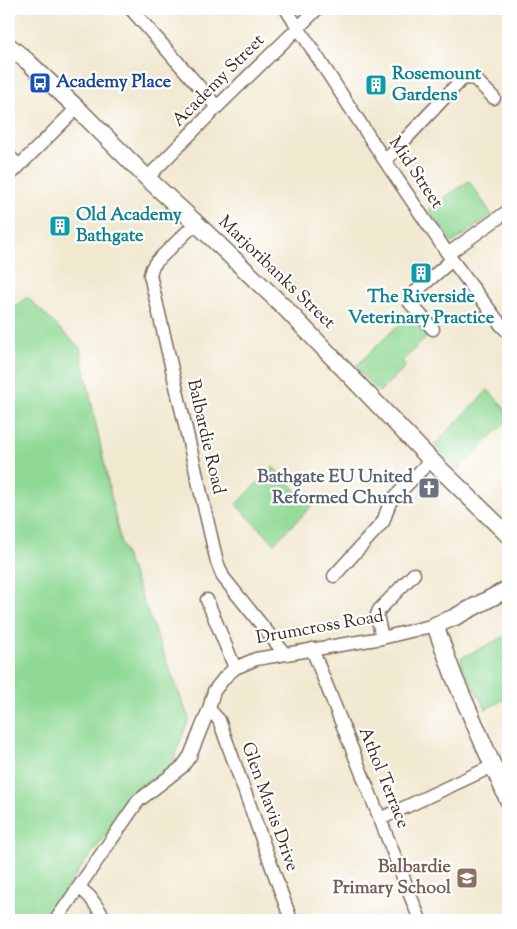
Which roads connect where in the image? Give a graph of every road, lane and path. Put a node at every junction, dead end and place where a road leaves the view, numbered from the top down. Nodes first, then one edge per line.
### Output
1 (131, 9) edge
2 (286, 9) edge
3 (317, 9) edge
4 (299, 27) junction
5 (9, 46) edge
6 (488, 96) dead end
7 (217, 107) junction
8 (77, 108) junction
9 (9, 156) edge
10 (385, 161) junction
11 (19, 166) junction
12 (9, 176) edge
13 (147, 178) junction
14 (508, 211) edge
15 (196, 223) junction
16 (450, 257) junction
17 (433, 329) dead end
18 (508, 332) edge
19 (431, 460) junction
20 (508, 535) edge
21 (414, 574) dead end
22 (334, 576) dead end
23 (508, 589) edge
24 (207, 600) dead end
25 (435, 625) junction
26 (382, 638) junction
27 (312, 649) junction
28 (285, 654) junction
29 (235, 668) junction
30 (209, 709) junction
31 (493, 766) junction
32 (508, 800) edge
33 (380, 819) junction
34 (78, 887) junction
35 (56, 920) edge
36 (106, 920) edge
37 (291, 920) edge
38 (420, 920) edge

1 - 7 street
2 - 4 street, Mid Street
3 - 4 street, Academy Street
4 - 7 street, Academy Street
4 - 10 street, Mid Street
5 - 8 main road, Marjoribanks Street
6 - 10 street
7 - 13 street, Academy Street
8 - 11 street
8 - 13 main road, Marjoribanks Street
9 - 11 street
10 - 16 street, Mid Street
11 - 12 street
13 - 15 main road, Marjoribanks Street
14 - 16 street
15 - 19 main road, Marjoribanks Street
15 - 28 street, Balbardie Road
16 - 17 street
16 - 18 street, Mid Street
19 - 20 main road, Marjoribanks Street
19 - 22 street
21 - 26 street
23 - 25 main road, Drumcross Road
24 - 29 street
25 - 26 street, Drumcross Road
25 - 31 main road
26 - 27 street, Drumcross Road
27 - 28 street, Drumcross Road
27 - 33 street, Athol Terrace
28 - 29 street, Drumcross Road
29 - 30 street, Drumcross Road
30 - 34 street, Drumcross Road
30 - 37 street, Glen Mavis Drive
31 - 32 main road
31 - 33 street
33 - 38 street, Athol Terrace
34 - 35 street, Drumcross Road
34 - 36 street

